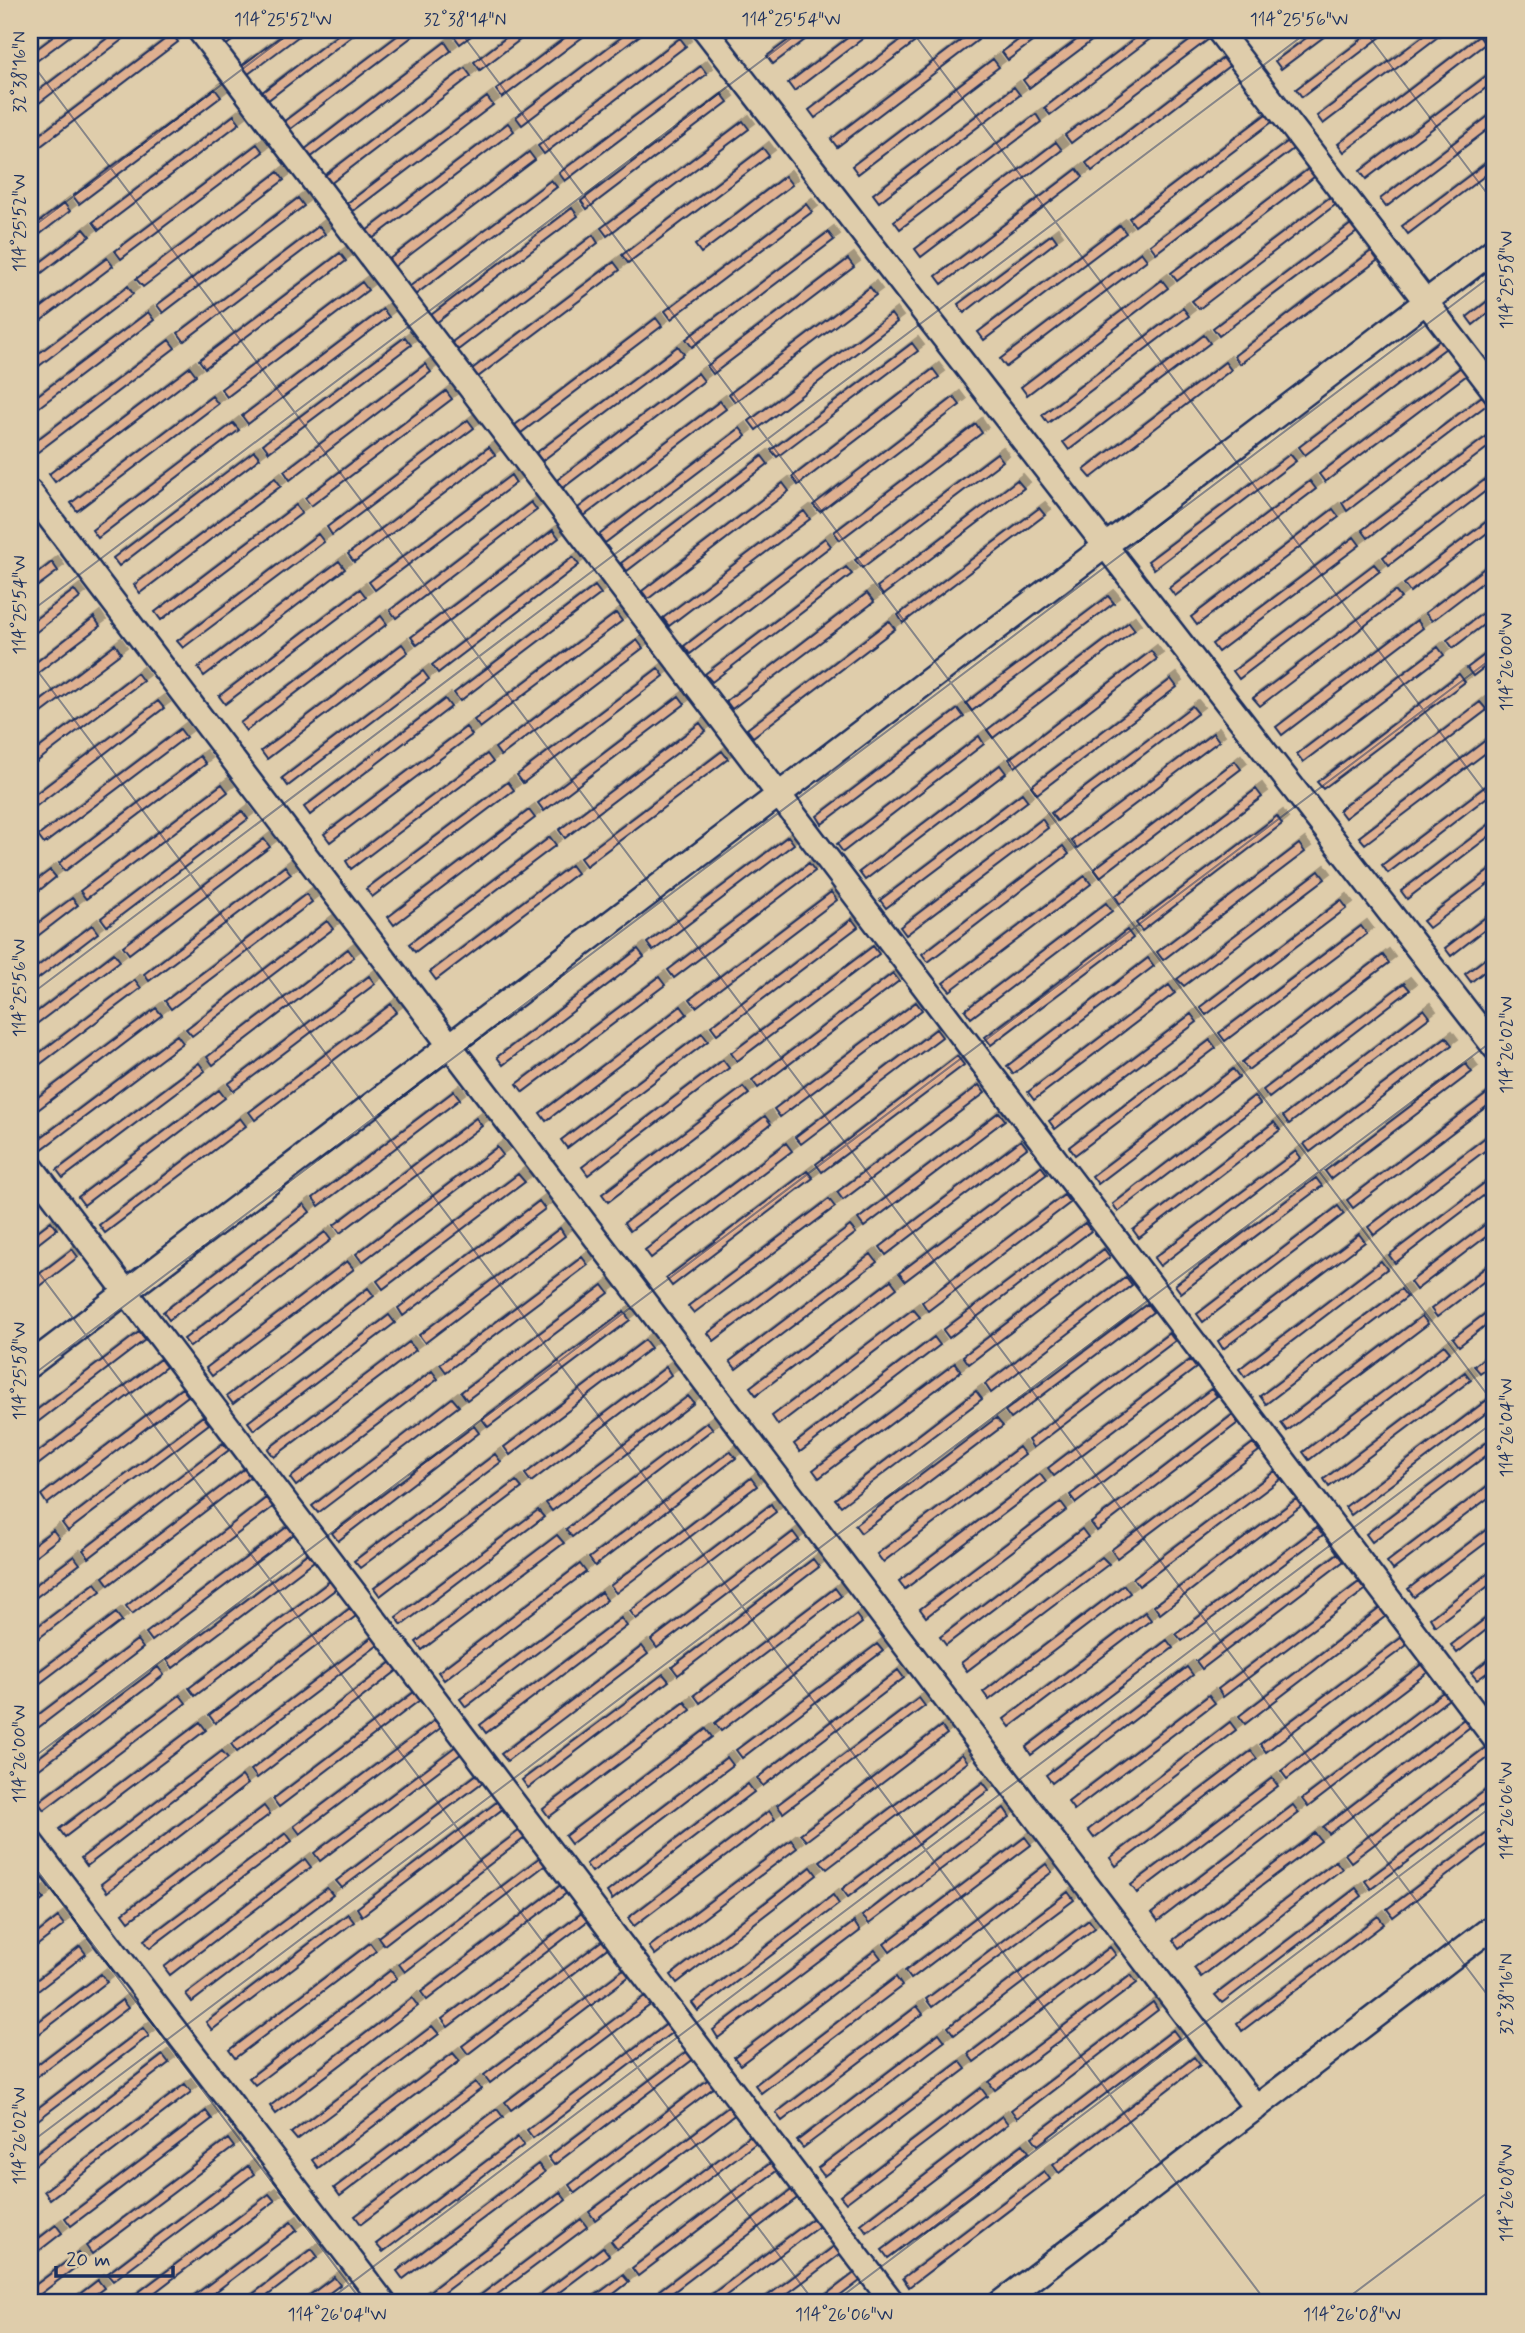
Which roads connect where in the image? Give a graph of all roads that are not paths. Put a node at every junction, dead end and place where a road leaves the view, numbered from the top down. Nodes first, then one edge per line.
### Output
1 (199, 30) edge
2 (705, 30) edge
3 (1218, 30) edge
4 (1495, 248) edge
5 (1426, 301) junction
6 (1495, 392) edge
7 (30, 492) edge
8 (1105, 546) junction
9 (779, 794) junction
10 (450, 1045) junction
11 (1495, 1048) edge
12 (30, 1165) edge
13 (126, 1292) junction
14 (30, 1365) edge
15 (1495, 1740) edge
16 (30, 1841) edge
17 (1495, 1925) edge
18 (1256, 2108) junction
19 (384, 2303) edge
20 (893, 2303) edge
21 (1000, 2303) edge

1 - 9 lane
2 - 8 lane
3 - 5 lane
4 - 5 lane
5 - 6 lane
5 - 8 lane
7 - 10 lane
8 - 9 lane
8 - 11 lane
9 - 10 lane
9 - 15 lane
10 - 13 lane
10 - 18 lane
12 - 13 lane
13 - 14 lane
13 - 20 lane
16 - 19 lane
17 - 18 lane
18 - 21 lane

